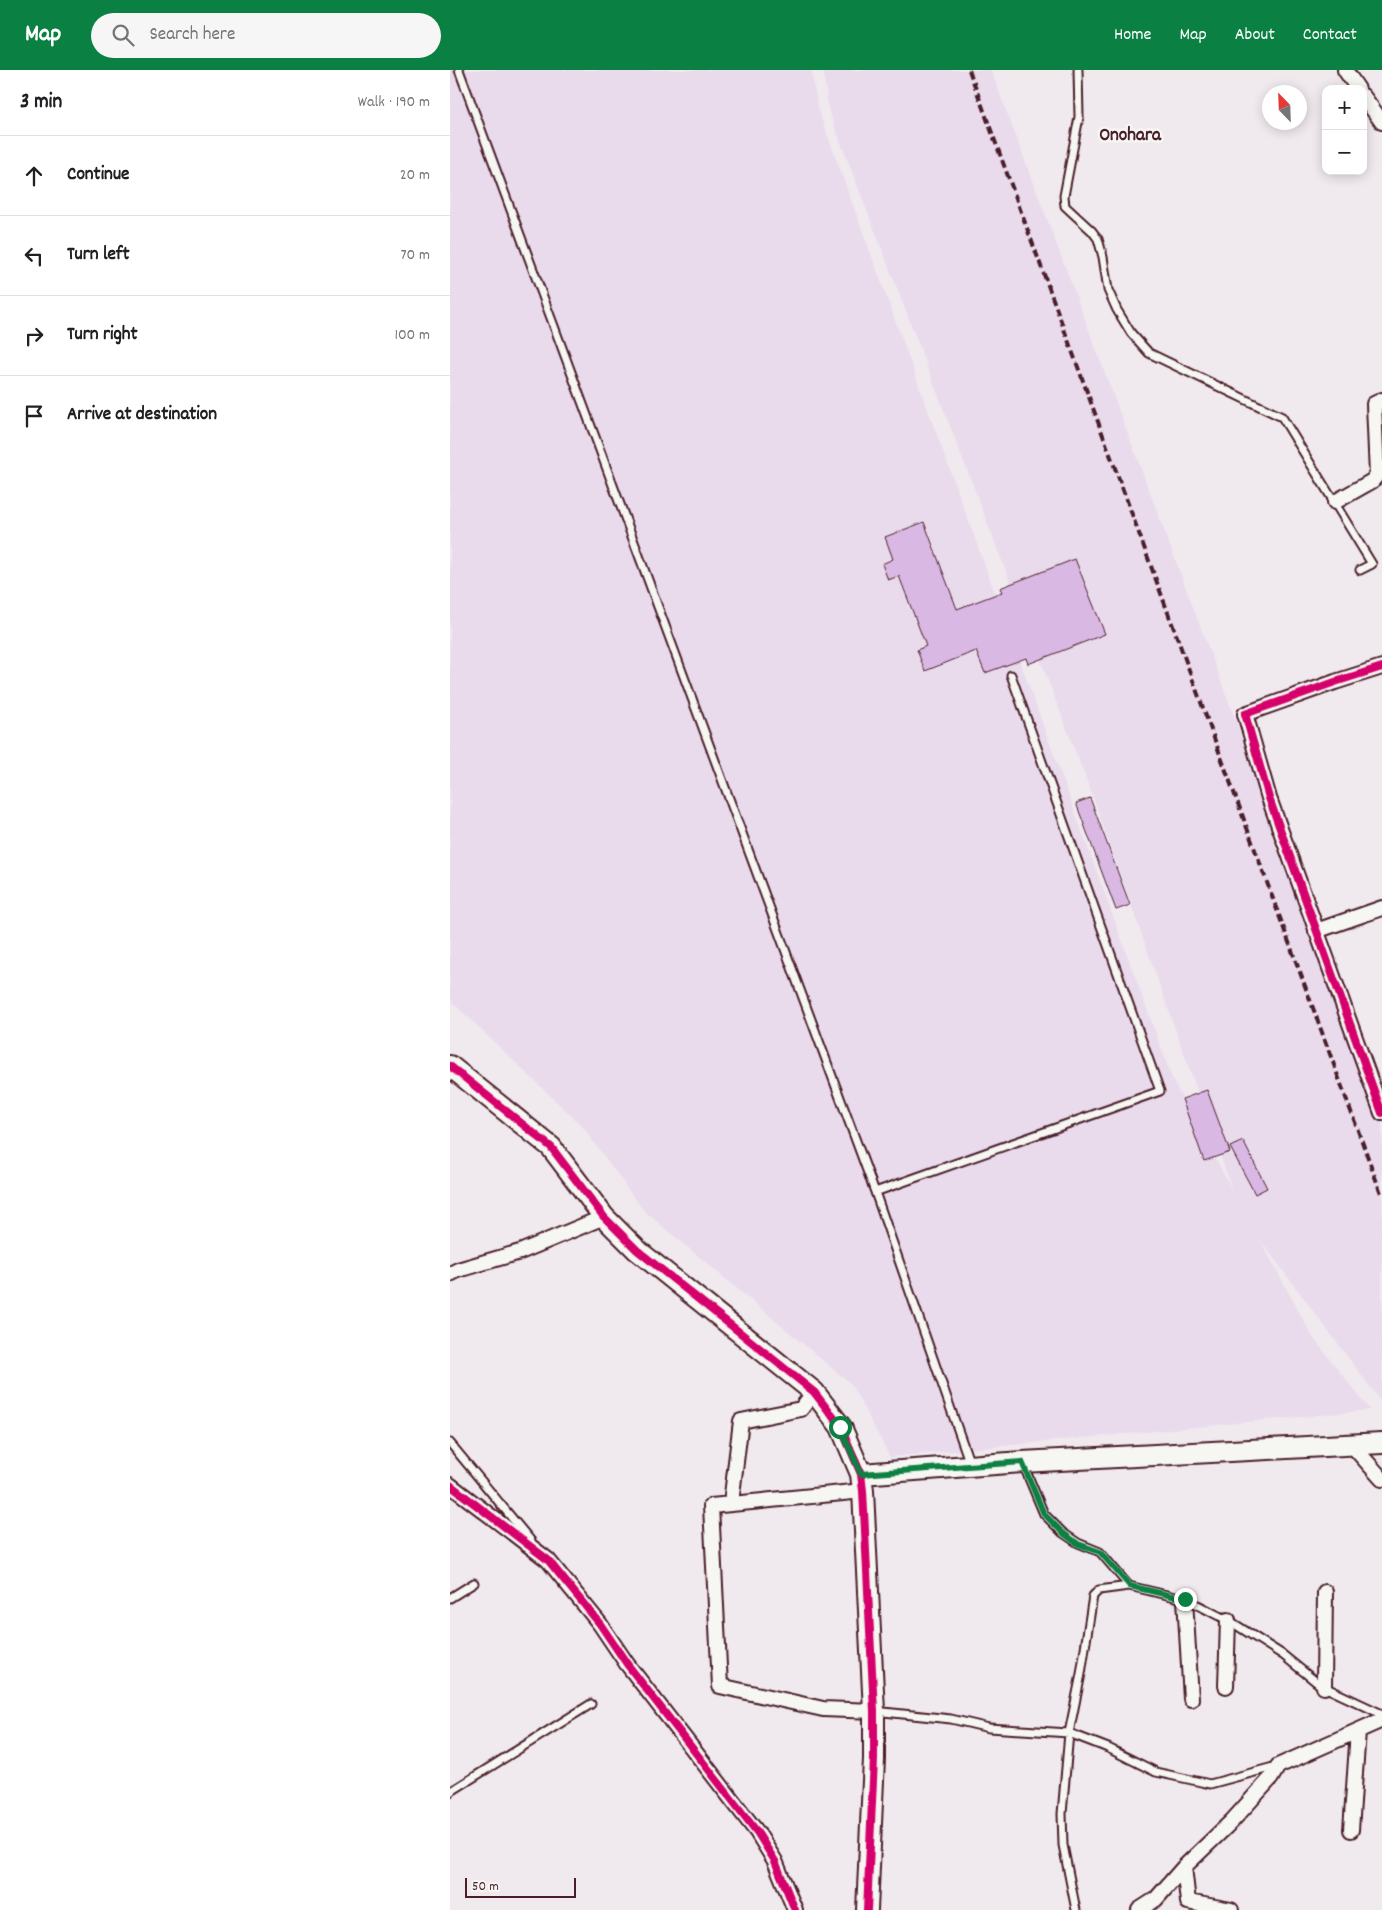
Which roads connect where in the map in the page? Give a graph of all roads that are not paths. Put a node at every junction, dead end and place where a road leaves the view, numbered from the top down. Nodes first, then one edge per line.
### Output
1 (459, 70) edge
2 (1078, 70) edge
3 (1345, 70) edge
4 (1355, 85) edge
5 (1367, 101) edge
6 (1382, 122) edge
7 (1382, 400) edge
8 (1380, 477) edge
9 (1334, 502) junction
10 (1360, 570) dead end
11 (1382, 668) edge
12 (1011, 675) dead end
13 (1382, 908) edge
14 (1316, 931) junction
15 (450, 1066) edge
16 (1382, 1113) edge
17 (875, 1192) junction
18 (604, 1217) junction
19 (450, 1274) edge
20 (814, 1392) junction
21 (450, 1443) edge
22 (1382, 1443) edge
23 (1351, 1444) junction
24 (1022, 1462) junction
25 (971, 1466) junction
26 (1382, 1478) edge
27 (862, 1482) junction
28 (450, 1485) edge
29 (731, 1503) junction
30 (540, 1552) junction
31 (474, 1583) dead end
32 (1130, 1586) junction
33 (1325, 1592) dead end
34 (450, 1598) edge
35 (1185, 1599) junction
36 (1228, 1620) junction
37 (1226, 1686) dead end
38 (1324, 1687) junction
39 (1190, 1700) dead end
40 (591, 1704) dead end
41 (874, 1711) junction
42 (1382, 1714) edge
43 (1382, 1720) edge
44 (1358, 1732) junction
45 (1069, 1733) junction
46 (1278, 1766) junction
47 (450, 1792) edge
48 (1351, 1830) dead end
49 (1184, 1866) junction
50 (795, 1910) edge
51 (867, 1910) edge
52 (1076, 1910) edge
53 (1139, 1910) edge
54 (1231, 1910) edge

1 - 17 lane
2 - 9 lane
3 - 4 street
5 - 6 street
7 - 8 street
8 - 9 street
9 - 10 lane
11 - 14 street
12 - 17 lane
13 - 14 street
14 - 16 street
15 - 18 street
17 - 25 lane
18 - 19 street
18 - 20 street
20 - 27 street
20 - 29 street
21 - 30 lane
22 - 23 street
23 - 24 street
23 - 26 street
24 - 25 street
24 - 32 lane
25 - 27 street
27 - 29 street
27 - 41 street
28 - 30 street
29 - 41 street
30 - 50 street
31 - 34 lane
32 - 35 lane
32 - 45 lane
33 - 38 street
35 - 36 lane
35 - 39 street
36 - 37 street
36 - 38 lane
38 - 42 lane
40 - 47 lane
41 - 45 lane
41 - 51 street
43 - 44 street
44 - 46 street
44 - 48 street
45 - 46 lane
45 - 52 lane
46 - 49 street
49 - 53 street
49 - 54 street

